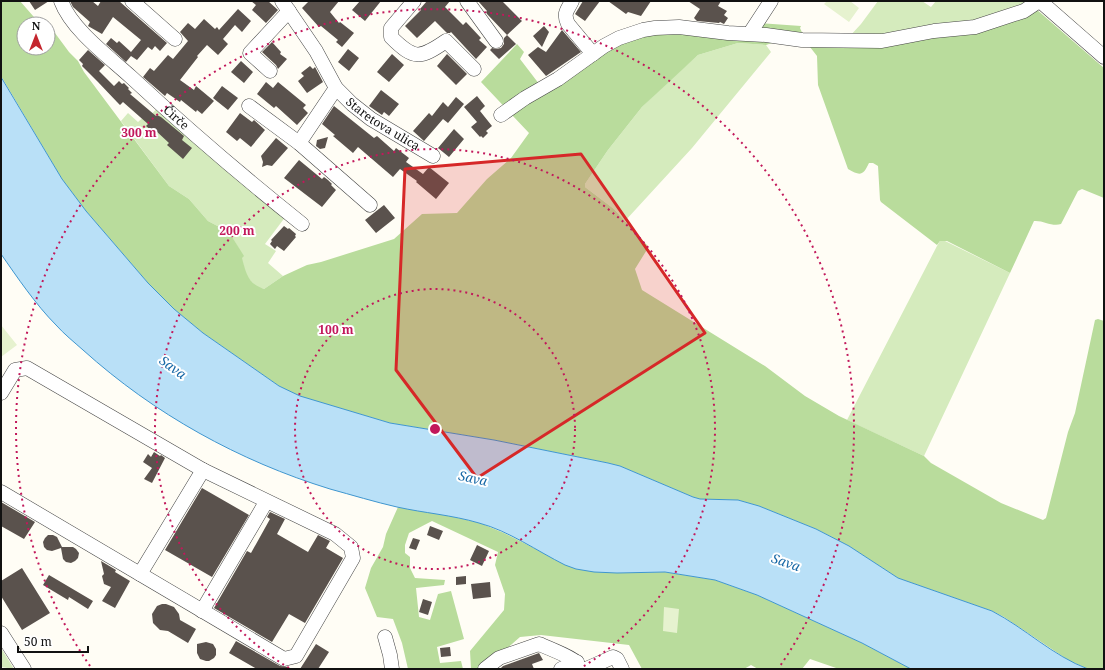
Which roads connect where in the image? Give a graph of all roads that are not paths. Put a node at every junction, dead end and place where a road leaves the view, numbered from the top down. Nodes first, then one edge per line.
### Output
1 (61, 1) edge
2 (132, 1) edge
3 (414, 1) edge
4 (467, 1) edge
5 (572, 1) edge
6 (771, 1) edge
7 (1044, 2) edge
8 (286, 6) edge
9 (750, 33) junction
10 (175, 39) dead end
11 (496, 41) dead end
12 (593, 54) junction
13 (1104, 57) edge
14 (474, 69) dead end
15 (270, 71) dead end
16 (336, 88) junction
17 (250, 106) dead end
18 (501, 114) dead end
19 (299, 143) junction
20 (433, 156) dead end
21 (370, 205) dead end
22 (302, 224) dead end
23 (1, 393) edge
24 (203, 470) junction
25 (1, 492) edge
26 (266, 502) junction
27 (140, 574) junction
28 (202, 611) junction
29 (1, 632) edge
30 (385, 637) dead end
31 (581, 667) edge
32 (24, 669) edge
33 (392, 669) edge
34 (485, 669) edge
35 (561, 669) edge
36 (622, 669) edge

1 - 22 street, Čirče
2 - 10 street
3 - 14 street
4 - 11 street
5 - 12 street
6 - 9 street
7 - 9 street
7 - 13 street
8 - 15 street, Staretova ulica
8 - 16 street, Staretova ulica
9 - 12 street
12 - 18 street
16 - 19 street, Staretova ulica
16 - 20 street, Staretova ulica
17 - 19 street
19 - 21 street
23 - 24 street
24 - 26 street
24 - 27 street
25 - 27 street
26 - 28 street
26 - 28 street
27 - 28 street
29 - 32 street
30 - 33 street
31 - 34 street
31 - 35 street
31 - 36 street

